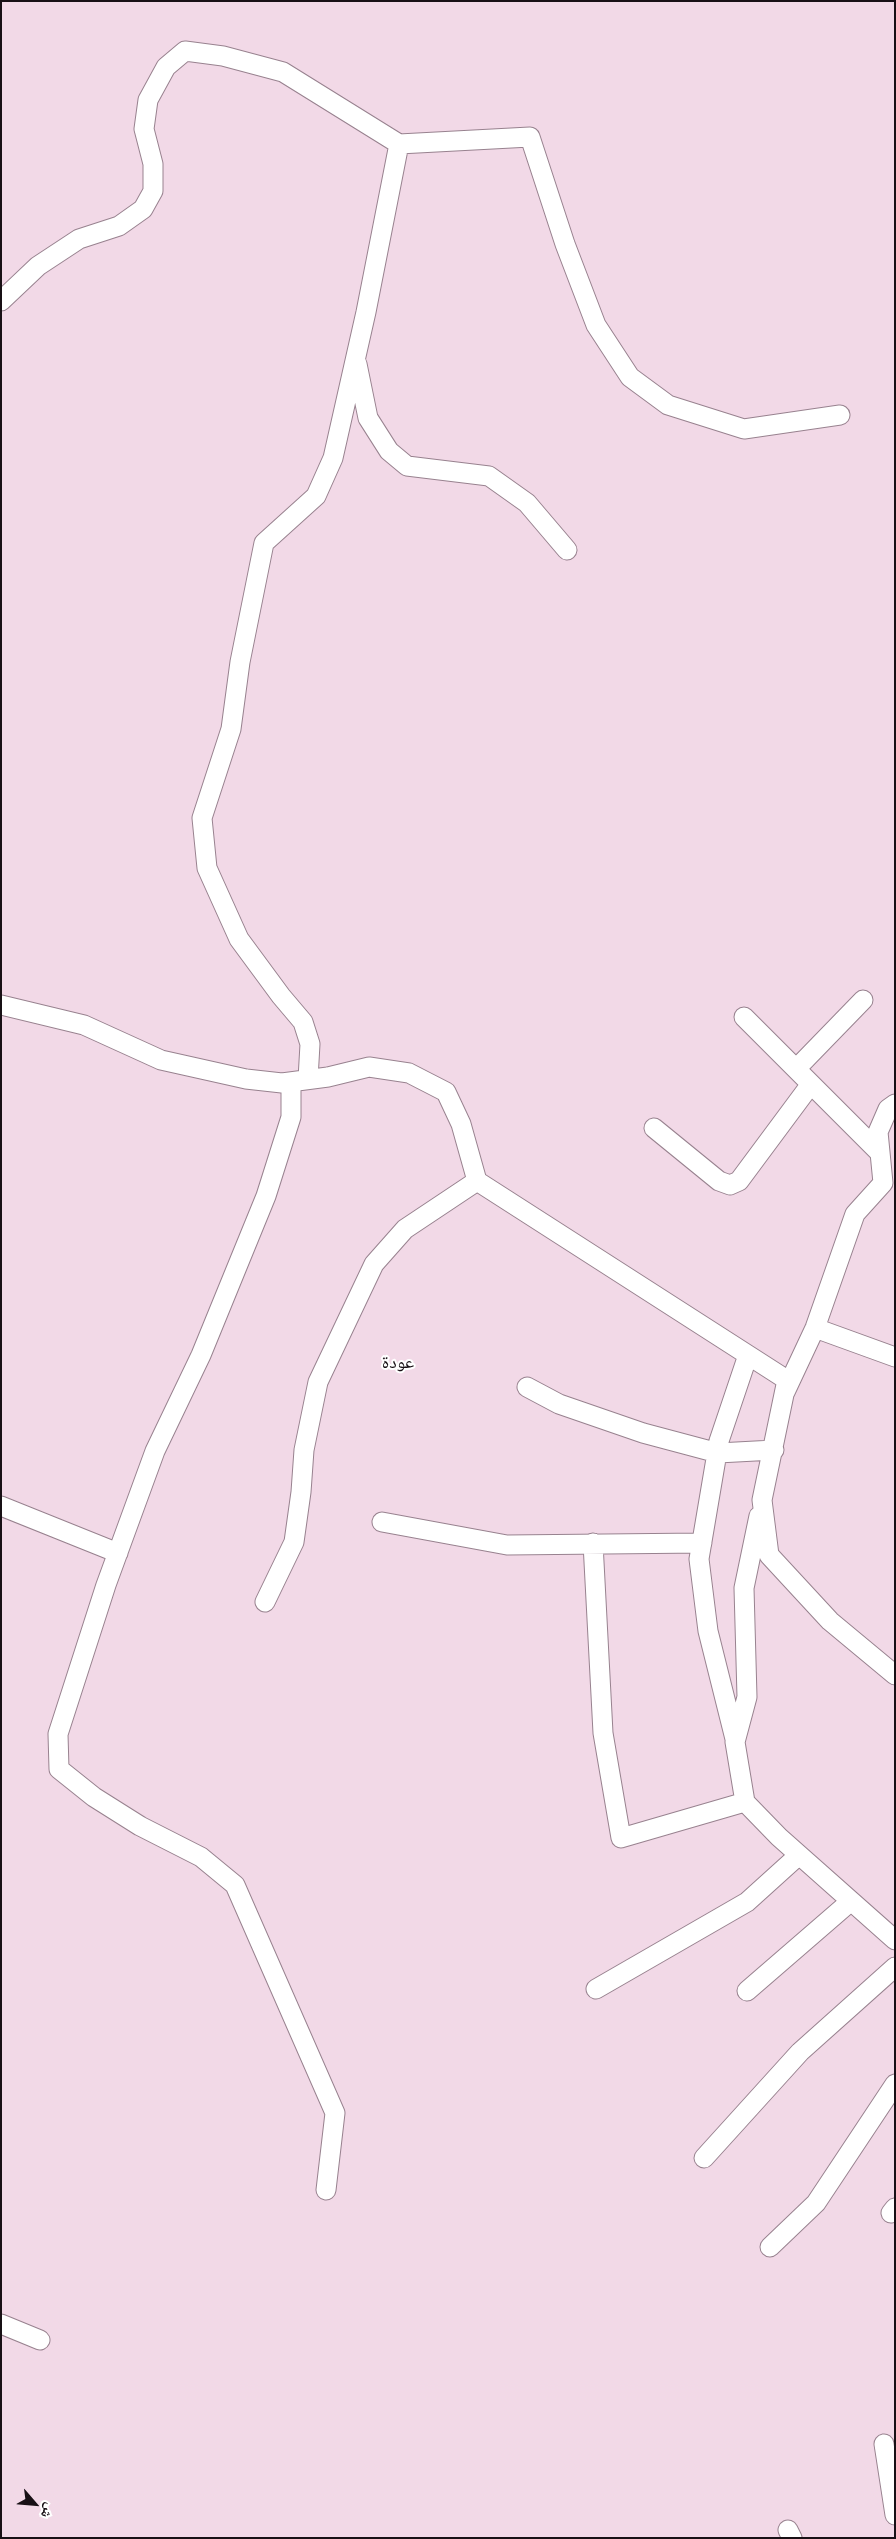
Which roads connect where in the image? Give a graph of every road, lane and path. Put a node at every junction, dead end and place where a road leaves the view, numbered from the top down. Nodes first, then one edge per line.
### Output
1 (399, 144) junction
2 (1, 301) edge
3 (355, 358) junction
4 (840, 415) dead end
5 (567, 550) dead end
6 (863, 1000) dead end
7 (1, 1005) edge
8 (744, 1017) dead end
9 (796, 1069) junction
10 (300, 1081) junction
11 (811, 1084) junction
12 (895, 1104) edge
13 (654, 1128) dead end
14 (878, 1152) junction
15 (477, 1180) junction
16 (814, 1328) junction
17 (748, 1355) junction
18 (895, 1357) edge
19 (527, 1387) dead end
20 (785, 1392) junction
21 (774, 1450) junction
22 (718, 1453) junction
23 (762, 1500) junction
24 (1, 1506) edge
25 (382, 1522) dead end
26 (702, 1543) junction
27 (593, 1544) junction
28 (118, 1553) junction
29 (265, 1602) dead end
30 (895, 1675) edge
31 (735, 1742) junction
32 (745, 1802) junction
33 (799, 1855) junction
34 (851, 1901) junction
35 (895, 1940) edge
36 (895, 1967) edge
37 (596, 1989) dead end
38 (747, 1991) dead end
39 (895, 2084) edge
40 (704, 2158) dead end
41 (326, 2190) dead end
42 (770, 2247) dead end
43 (1, 2324) edge
44 (40, 2340) dead end
45 (884, 2444) dead end
46 (895, 2515) edge

1 - 2 street
1 - 3 street
1 - 4 street
3 - 5 street
3 - 10 street
6 - 9 street
7 - 10 street
8 - 9 street
9 - 11 street
10 - 15 street
10 - 28 street
11 - 13 street
11 - 14 street
12 - 14 street
14 - 16 street
15 - 17 street
15 - 29 street
16 - 18 street
16 - 20 street
17 - 20 street
17 - 22 street
19 - 22 street
20 - 21 street
21 - 22 street
21 - 23 street
22 - 26 street
23 - 30 street
23 - 31 street
24 - 28 street
25 - 27 street
26 - 27 street
26 - 31 street
27 - 32 street
28 - 41 street
31 - 32 street
32 - 33 street
33 - 34 street
33 - 37 street
34 - 35 street
34 - 38 street
36 - 40 street
39 - 42 street
43 - 44 street
45 - 46 street

